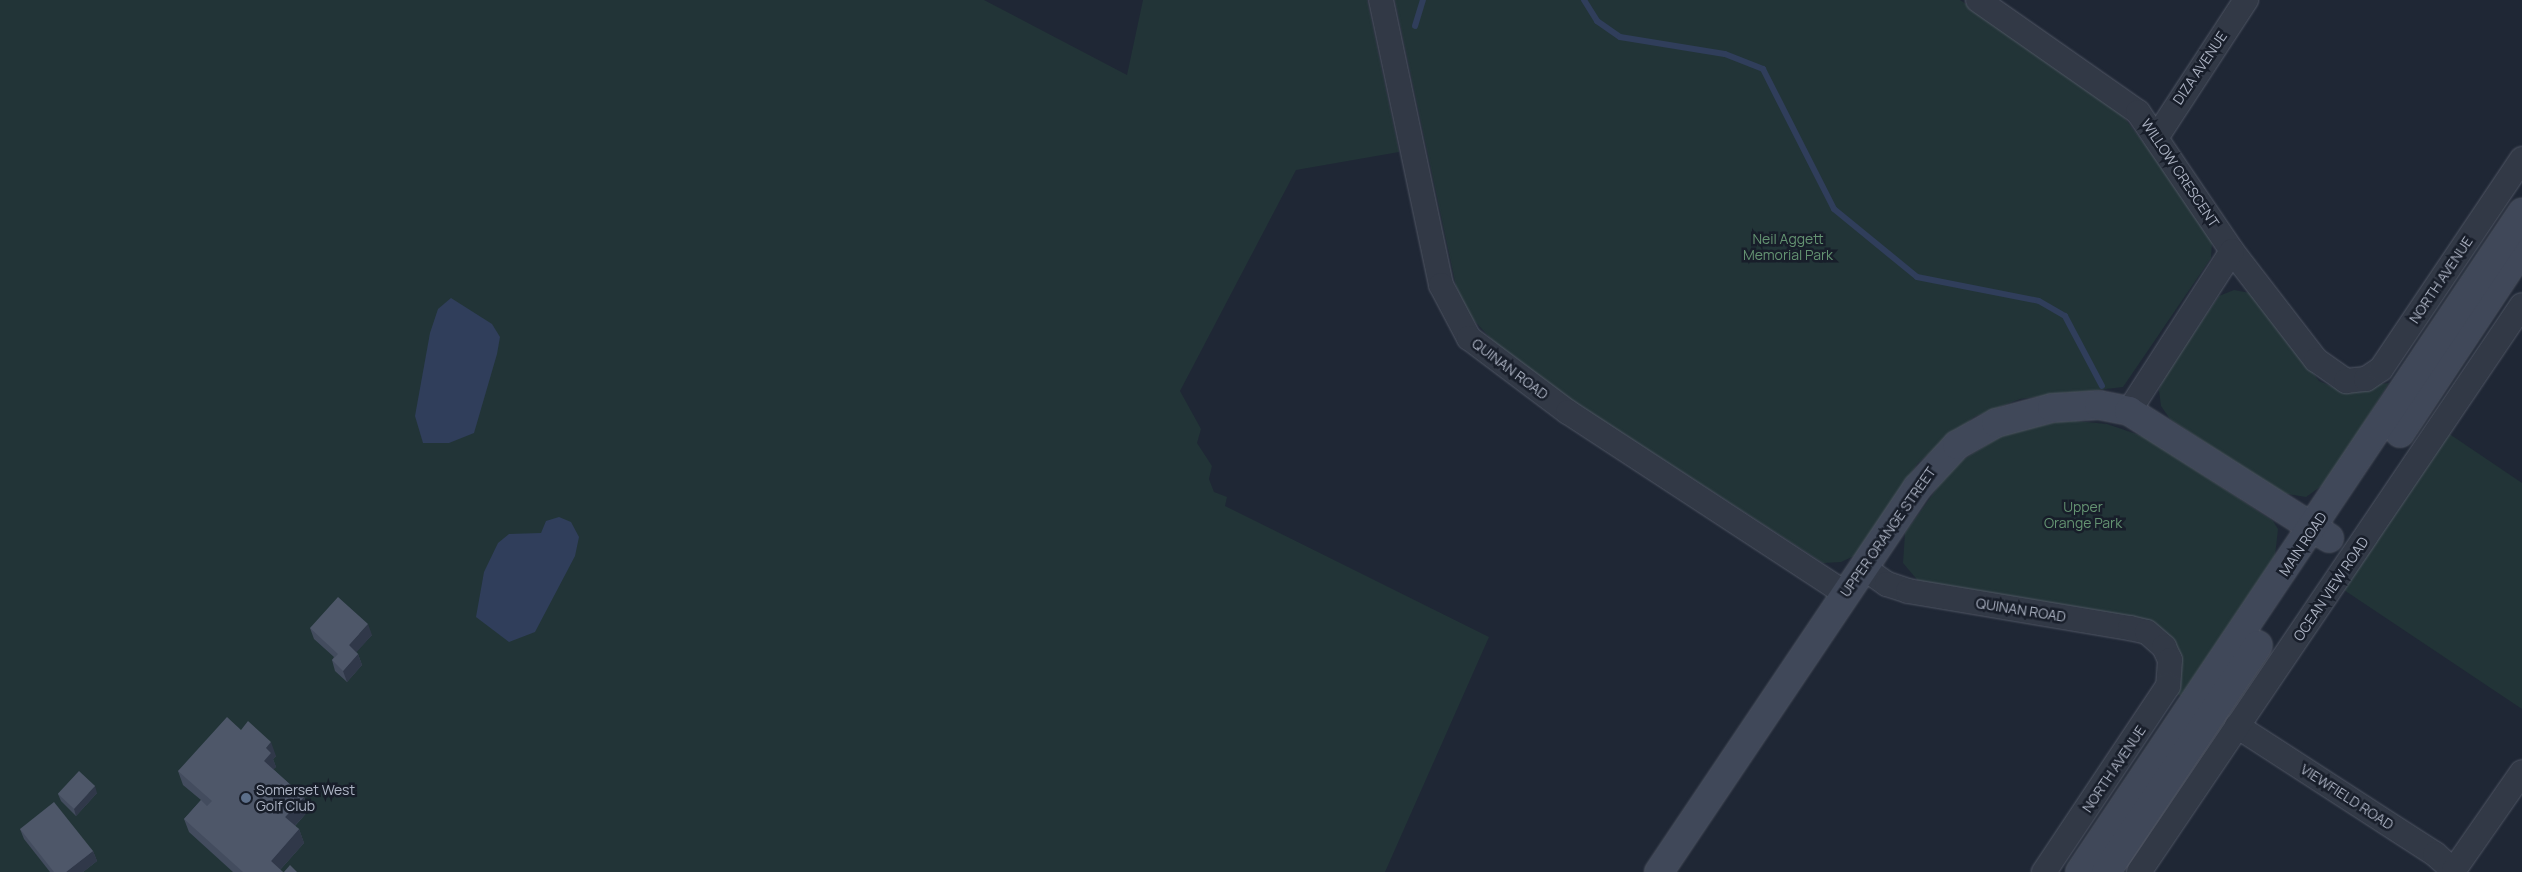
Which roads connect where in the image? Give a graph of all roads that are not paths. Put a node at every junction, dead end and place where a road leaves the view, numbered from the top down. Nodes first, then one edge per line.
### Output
1 (1381, 0) edge
2 (1978, 0) edge
3 (2246, 0) edge
4 (2156, 138) junction
5 (2522, 159) edge
6 (2522, 213) edge
7 (2522, 249) edge
8 (2232, 251) junction
9 (2522, 305) edge
10 (2346, 381) joint
11 (2129, 411) junction
12 (2321, 534) junction
13 (1864, 568) junction
14 (1845, 593) junction
15 (2170, 660) joint
16 (2237, 726) junction
17 (2522, 772) edge
18 (2454, 871) edge
19 (1659, 872) edge
20 (2044, 872) edge
21 (2080, 872) edge
22 (2106, 872) edge
23 (2139, 872) edge

1 - 14 street, QUINAN ROAD
2 - 4 street, WILLOW CRESCENT
3 - 4 street, DIZA AVENUE
4 - 8 street, WILLOW CRESCENT
5 - 10 street, NORTH AVENUE
6 - 12 main road, MAIN ROAD
7 - 12 main road, MAIN ROAD
8 - 10 street, WILLOW CRESCENT
8 - 11 street
9 - 16 street, OCEAN VIEW ROAD
11 - 12 main road, UPPER ORANGE STREET
11 - 13 main road, UPPER ORANGE STREET
12 - 21 main road, MAIN ROAD
12 - 22 main road, MAIN ROAD
13 - 14 main road, UPPER ORANGE STREET
13 - 15 street, QUINAN ROAD
14 - 19 main road, UPPER ORANGE STREET
15 - 20 street, NORTH AVENUE
16 - 18 street, VIEWFIELD ROAD
16 - 23 street, OCEAN VIEW ROAD
17 - 18 street

